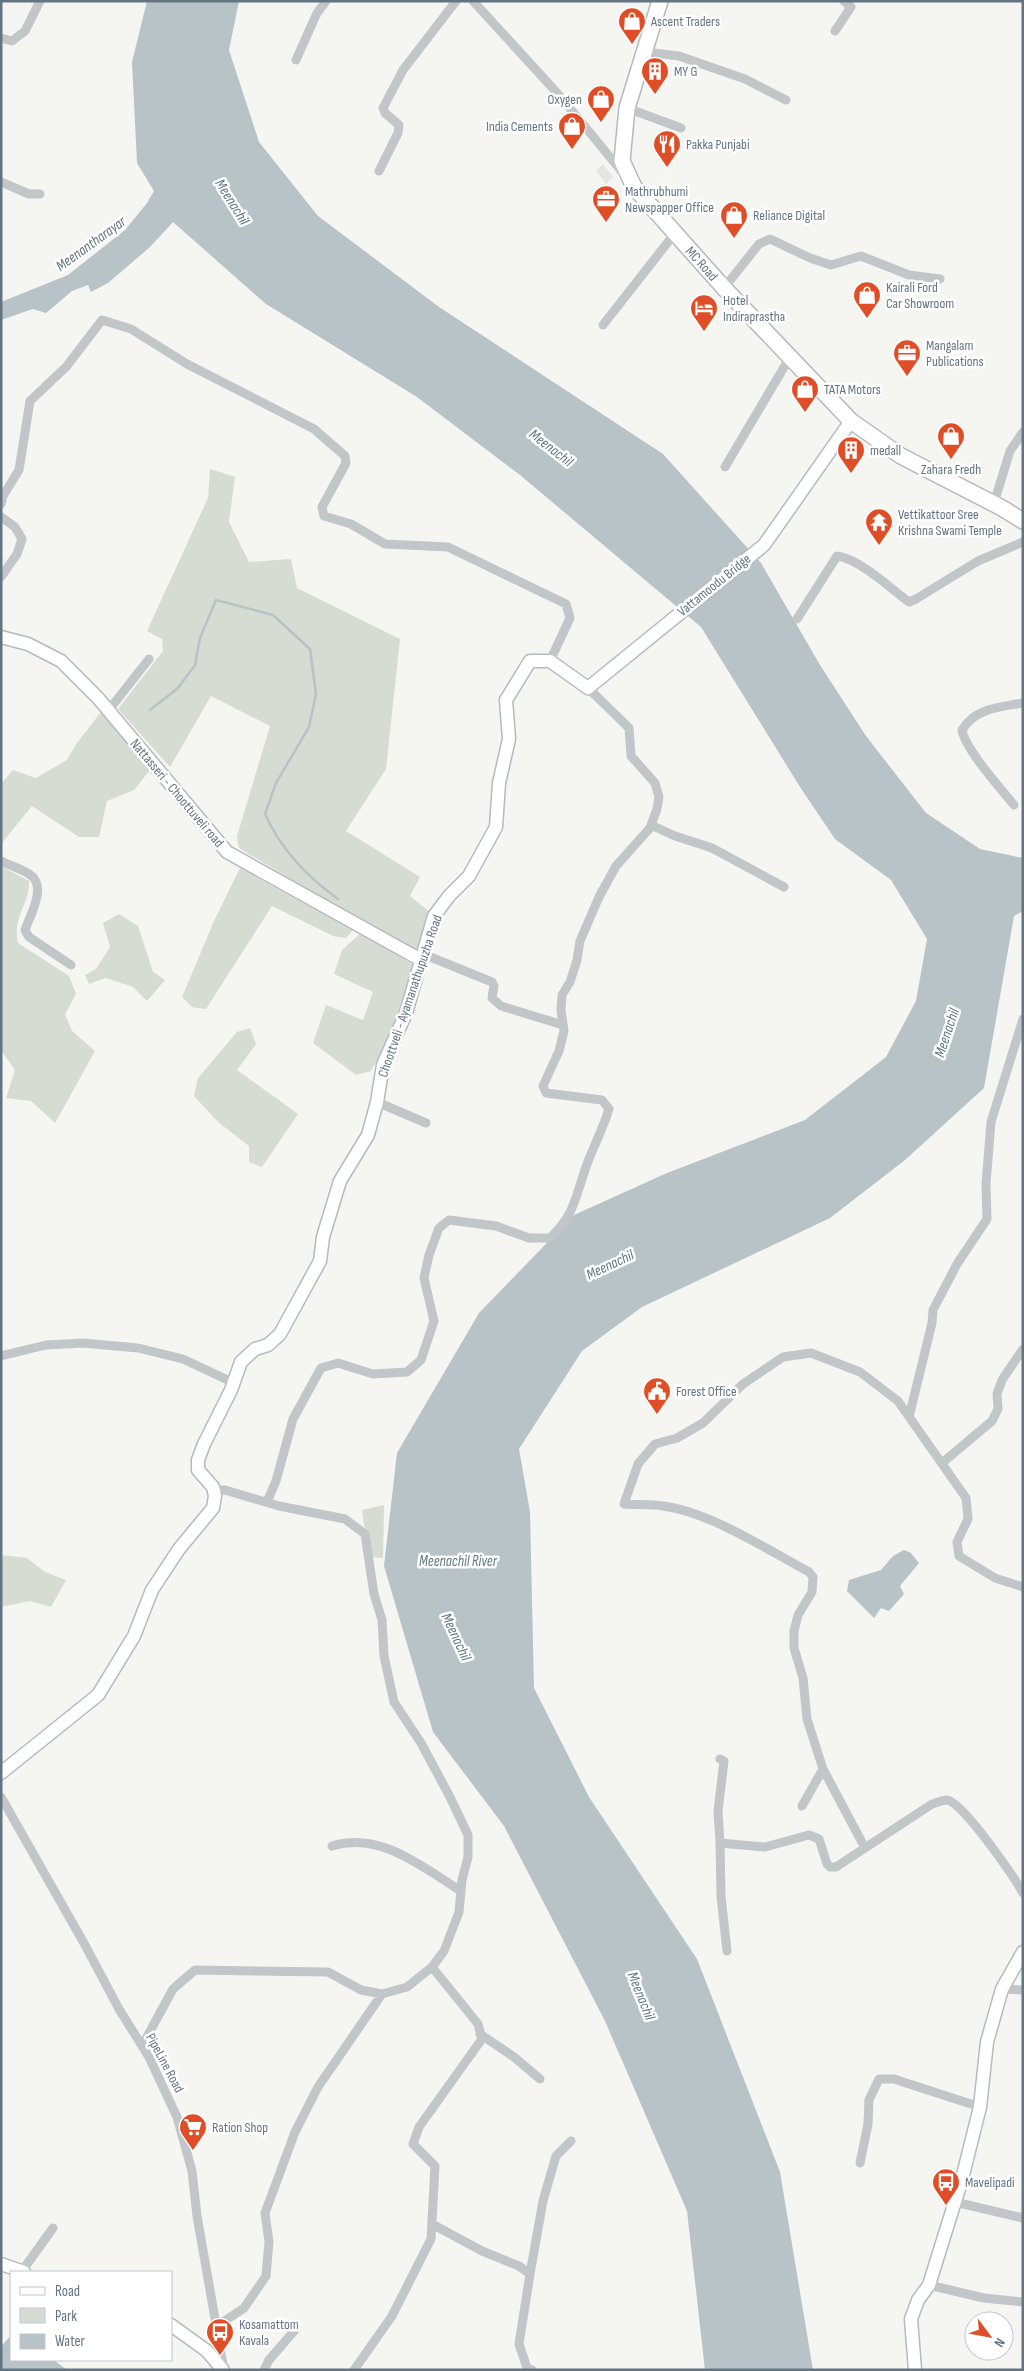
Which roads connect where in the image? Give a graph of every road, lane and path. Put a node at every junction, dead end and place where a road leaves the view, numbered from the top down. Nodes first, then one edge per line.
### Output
1 (40, 1) edge
2 (326, 1) edge
3 (456, 1) edge
4 (474, 1) edge
5 (660, 1) edge
6 (844, 1) edge
7 (836, 31) dead end
8 (1, 38) edge
9 (645, 52) junction
10 (296, 60) dead end
11 (786, 100) dead end
12 (627, 108) junction
13 (681, 128) dead end
14 (379, 171) dead end
15 (1, 182) edge
16 (634, 186) junction
17 (40, 194) dead end
18 (675, 233) junction
19 (940, 279) dead end
20 (724, 288) junction
21 (603, 325) dead end
22 (790, 357) junction
23 (851, 421) junction
24 (1023, 432) edge
25 (725, 467) dead end
26 (994, 503) junction
27 (1, 504) edge
28 (1, 518) edge
29 (1023, 521) edge
30 (1023, 542) edge
31 (1, 577) edge
32 (797, 619) dead end
33 (1, 637) edge
34 (149, 659) dead end
35 (550, 661) junction
36 (588, 688) junction
37 (1023, 703) edge
38 (108, 711) junction
39 (1014, 805) dead end
40 (651, 825) junction
41 (1, 861) edge
42 (784, 887) dead end
43 (422, 957) junction
44 (71, 966) dead end
45 (1023, 1019) edge
46 (563, 1025) junction
47 (377, 1102) junction
48 (426, 1123) dead end
49 (1023, 1349) edge
50 (1, 1356) edge
51 (234, 1383) junction
52 (909, 1417) junction
53 (942, 1462) junction
54 (214, 1491) junction
55 (267, 1502) junction
56 (1023, 1587) edge
57 (720, 1759) dead end
58 (823, 1769) junction
59 (1, 1772) edge
60 (1, 1797) edge
61 (802, 1806) dead end
62 (720, 1843) junction
63 (332, 1846) dead end
64 (865, 1848) junction
65 (461, 1891) junction
66 (1023, 1893) edge
67 (727, 1951) dead end
68 (1023, 1952) edge
69 (432, 1967) junction
70 (1002, 1988) junction
71 (1023, 1990) edge
72 (382, 1994) junction
73 (480, 2034) junction
74 (142, 2046) junction
75 (540, 2079) dead end
76 (980, 2107) junction
77 (571, 2141) dead end
78 (860, 2164) dead end
79 (954, 2202) junction
80 (1023, 2218) edge
81 (432, 2224) junction
82 (53, 2228) dead end
83 (1, 2264) edge
84 (20, 2271) edge
85 (24, 2271) edge
86 (530, 2274) junction
87 (929, 2285) junction
88 (1023, 2302) edge
89 (172, 2326) edge
90 (217, 2326) junction
91 (295, 2330) dead end
92 (224, 2370) edge
93 (264, 2370) edge
94 (354, 2370) edge
95 (532, 2370) edge
96 (915, 2370) edge

1 - 8 street
2 - 10 street
3 - 14 street
4 - 16 street
5 - 9 main road, MC Road
6 - 7 street
9 - 11 street
9 - 12 main road, MC Road
12 - 13 street
12 - 16 main road, MC Road
15 - 17 street
16 - 18 main road, MC Road
18 - 20 main road, MC Road
18 - 21 street
19 - 20 street
20 - 22 main road, MC Road
22 - 23 main road, MC Road
22 - 25 street
23 - 26 main road, MC Road
23 - 36 main road, Vattamoodu Bridge
24 - 26 street
26 - 29 main road, MC Road
27 - 35 street
28 - 31 street
30 - 32 street
33 - 38 main road, Nattasseri - Choottuveli road
34 - 38 street
35 - 36 main road
35 - 43 main road, Choottveli - Ayamanathupuzha Road
36 - 40 street
37 - 39 street
38 - 43 main road, Nattasseri - Choottuveli road
40 - 42 street
40 - 46 street
41 - 44 street
43 - 46 street
43 - 47 main road, Choottveli - Ayamanathupuzha Road
45 - 52 street
46 - 55 street
47 - 48 street
47 - 51 main road, Choottveli - Ayamanathupuzha Road
49 - 53 street
50 - 51 street
51 - 54 main road, Choottveli - Ayamanathupuzha Road
52 - 53 street
52 - 58 street
53 - 56 street
54 - 55 street
54 - 59 main road
55 - 65 street
57 - 62 street
58 - 61 street
58 - 64 street
60 - 74 street, PipeLine Road
62 - 64 street
62 - 67 street
63 - 65 street
64 - 66 street
65 - 69 street
68 - 70 main road
69 - 72 street
69 - 73 street
70 - 71 street
70 - 76 main road
72 - 74 street
72 - 90 street
73 - 75 street
73 - 81 street
74 - 90 street, PipeLine Road
76 - 78 street
76 - 79 main road
77 - 86 street
79 - 80 street
79 - 87 main road
81 - 86 street
81 - 94 street
82 - 85 street
83 - 84 main road
86 - 95 street
87 - 88 street
87 - 96 main road
89 - 92 main road
90 - 92 street, PipeLine Road
91 - 93 street

